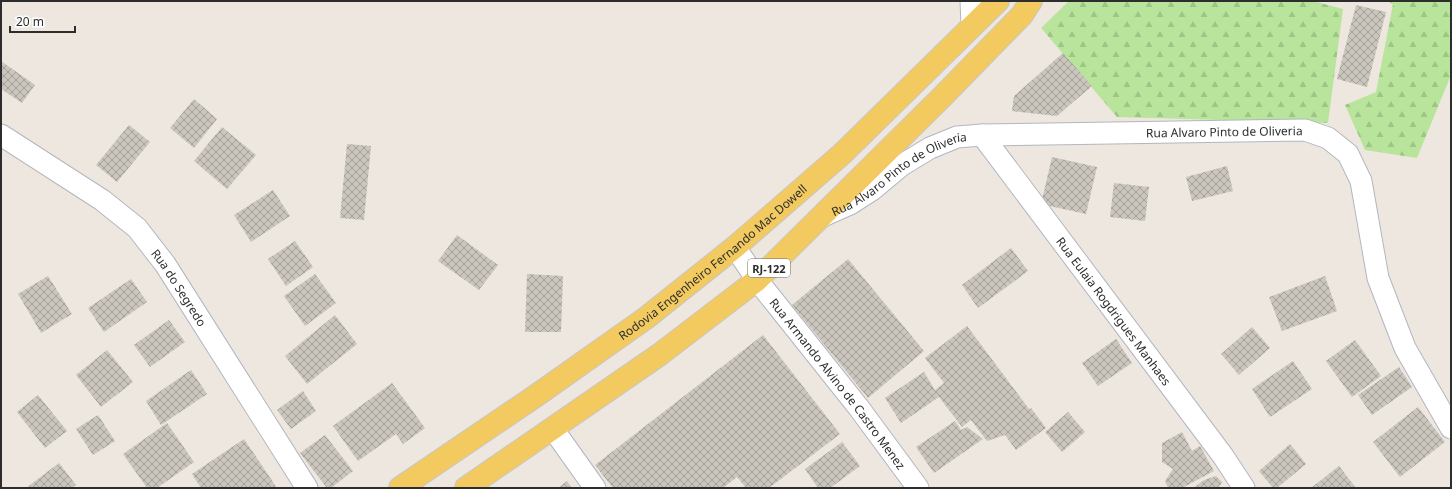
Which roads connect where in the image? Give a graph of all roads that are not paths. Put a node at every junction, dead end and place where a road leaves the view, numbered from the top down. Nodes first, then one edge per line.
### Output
1 (971, 1) edge
2 (998, 1) edge
3 (1031, 1) edge
4 (972, 26) junction
5 (1, 135) edge
6 (982, 135) junction
7 (821, 217) junction
8 (735, 247) junction
9 (757, 280) junction
10 (1451, 428) edge
11 (554, 429) junction
12 (307, 488) edge
13 (400, 488) edge
14 (466, 488) edge
15 (595, 488) edge
16 (918, 488) edge
17 (1244, 488) edge

1 - 4 street
2 - 4 main road, Rodovia Engenheiro Fernando Mac Dowell / RJ-122
3 - 7 main road, RJ-122
4 - 8 main road, Rodovia Engenheiro Fernando Mac Dowell / RJ-122
5 - 12 street, Rua do Segredo
6 - 7 street, Rua Alvaro Pinto de Oliveria
6 - 10 street, Rua Alvaro Pinto de Oliveria
6 - 17 street, Rua Eulaia Rogdrigues Manhaes
7 - 9 main road, RJ-122
8 - 9 street, Rua Armando Alvino de Castro Menez
8 - 13 main road, Rodovia Engenheiro Fernando Mac Dowell / RJ-122
9 - 11 main road, RJ-122
9 - 16 street, Rua Armando Alvino de Castro Menez
11 - 14 main road, RJ-122
11 - 15 street

